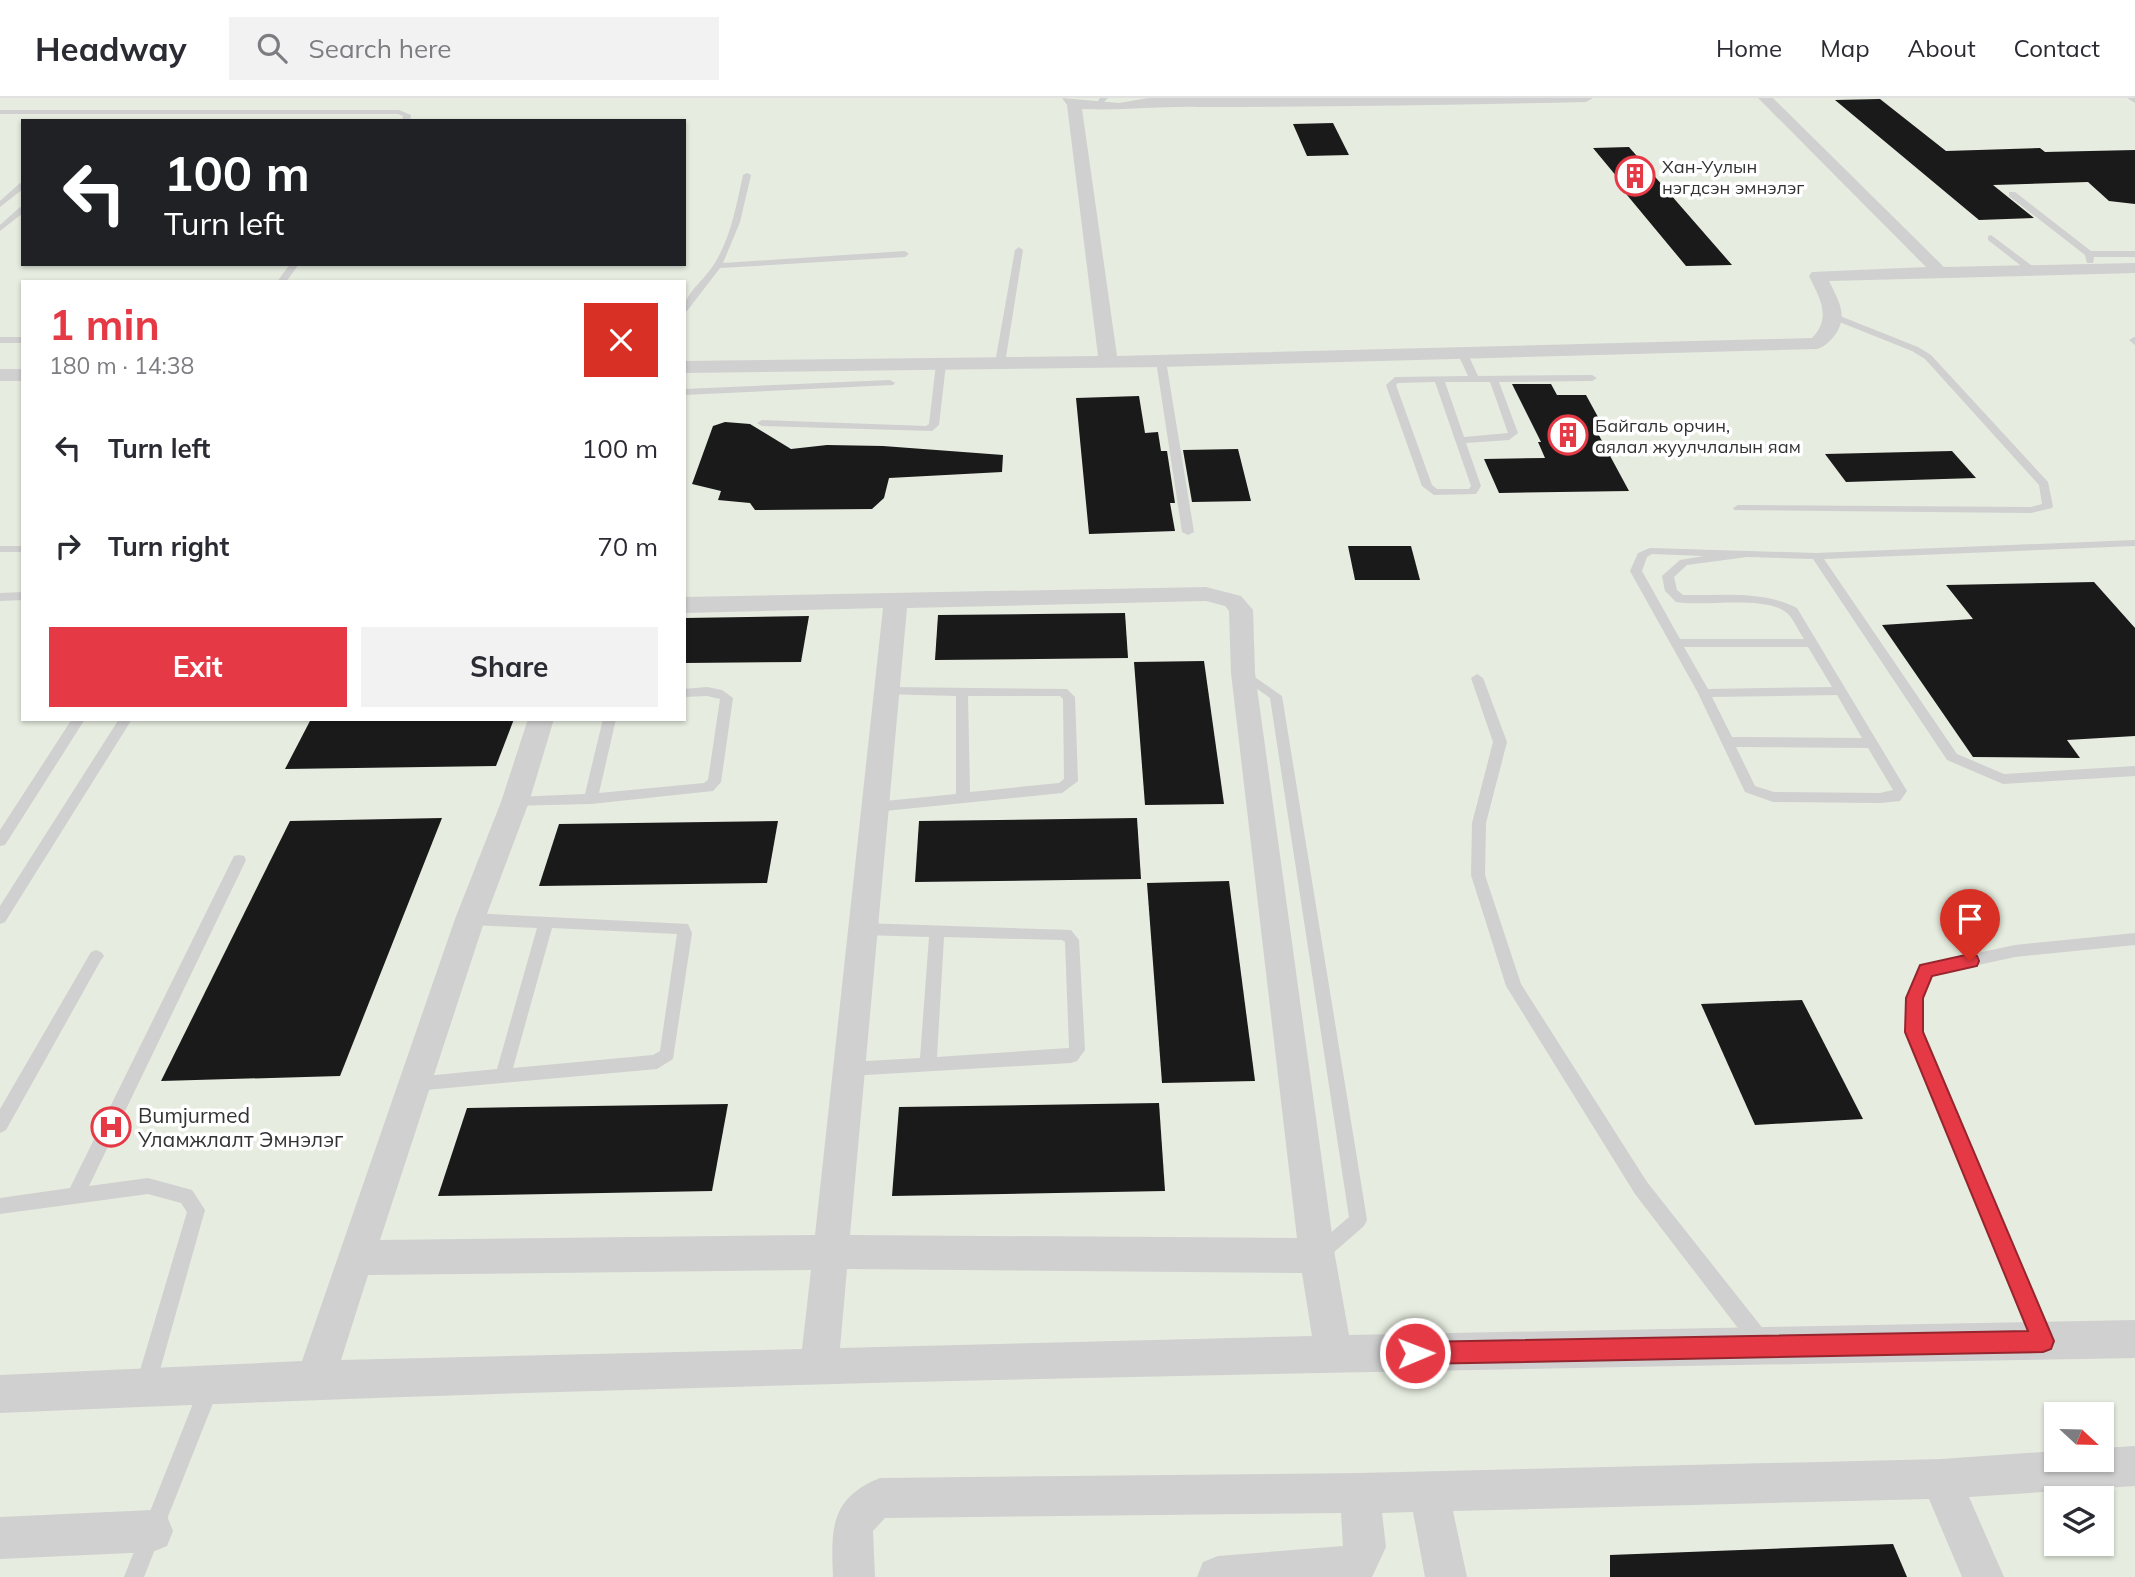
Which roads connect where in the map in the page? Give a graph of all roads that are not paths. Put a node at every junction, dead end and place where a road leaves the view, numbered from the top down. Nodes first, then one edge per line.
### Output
1 (1586, 98) edge
2 (1765, 98) edge
3 (1072, 100) edge
4 (1148, 100) edge
5 (1320, 100) edge
6 (1102, 101) edge
7 (0, 112) edge
8 (111, 112) junction
9 (136, 114) junction
10 (101, 119) edge
11 (128, 119) edge
12 (406, 119) edge
13 (747, 175) dead end
14 (21, 187) edge
15 (2012, 194) dead end
16 (0, 205) edge
17 (21, 211) edge
18 (0, 229) edge
19 (1991, 238) dead end
20 (1019, 250) dead end
21 (905, 254) dead end
22 (2135, 254) edge
23 (2092, 261) junction
24 (293, 266) edge
25 (718, 266) junction
26 (2135, 268) edge
27 (2032, 270) junction
28 (1940, 272) junction
29 (283, 280) edge
30 (686, 305) edge
31 (1835, 317) junction
32 (0, 340) edge
33 (21, 340) edge
34 (1461, 350) junction
35 (1161, 361) junction
36 (1108, 362) junction
37 (1000, 363) junction
38 (941, 364) junction
39 (686, 367) edge
40 (21, 374) edge
41 (0, 375) edge
42 (1474, 378) junction
43 (1493, 378) junction
44 (1592, 378) dead end
45 (1439, 379) junction
46 (890, 383) dead end
47 (686, 392) edge
48 (762, 423) dead end
49 (1460, 440) junction
50 (1738, 508) dead end
51 (1188, 532) dead end
52 (2135, 543) edge
53 (0, 549) edge
54 (21, 549) edge
55 (1743, 555) junction
56 (1816, 556) junction
57 (21, 596) edge
58 (0, 597) edge
59 (896, 600) junction
60 (686, 605) edge
61 (1676, 643) junction
62 (1813, 643) junction
63 (1243, 673) junction
64 (1477, 678) dead end
65 (887, 691) junction
66 (962, 691) junction
67 (1841, 691) junction
68 (686, 693) edge
69 (1704, 694) junction
70 (78, 721) edge
71 (125, 721) edge
72 (540, 721) edge
73 (610, 721) edge
74 (1727, 742) junction
75 (1871, 743) junction
76 (2135, 771) edge
77 (963, 798) junction
78 (591, 799) junction
79 (515, 802) junction
80 (875, 807) junction
81 (0, 841) edge
82 (239, 860) dead end
83 (0, 918) edge
84 (470, 919) junction
85 (546, 922) junction
86 (863, 929) junction
87 (937, 930) junction
88 (2135, 939) edge
89 (96, 956) dead end
90 (928, 1065) junction
91 (849, 1069) junction
92 (503, 1076) junction
93 (415, 1084) junction
94 (0, 1125) edge
95 (76, 1195) junction
96 (0, 1206) edge
97 (831, 1252) junction
98 (1317, 1256) junction
99 (356, 1258) junction
100 (2135, 1339) edge
101 (2043, 1341) junction
102 (1765, 1348) junction
103 (1334, 1354) junction
104 (819, 1369) junction
105 (315, 1380) junction
106 (211, 1383) junction
107 (145, 1385) junction
108 (0, 1394) edge
109 (2135, 1466) edge
110 (1941, 1479) junction
111 (1429, 1490) junction
112 (1359, 1493) junction
113 (152, 1531) junction
114 (0, 1538) edge
115 (1356, 1571) edge
116 (134, 1577) edge
117 (854, 1577) edge
118 (1218, 1577) edge
119 (1446, 1577) edge
120 (1983, 1577) edge

1 - 5 street
2 - 28 street
3 - 6 street
3 - 36 street
4 - 5 street
4 - 6 street
7 - 8 lane
8 - 9 lane
8 - 10 lane
9 - 11 lane
9 - 12 lane
13 - 25 lane
14 - 16 lane
15 - 23 lane
17 - 18 lane
19 - 27 lane
20 - 37 lane
21 - 25 lane
22 - 23 lane
23 - 26 street
23 - 27 street
24 - 29 lane
25 - 30 lane
27 - 28 street
28 - 31 street
31 - 34 street
31 - 50 lane
32 - 33 lane
34 - 35 street
34 - 42 lane
35 - 36 street
35 - 51 lane
36 - 37 street
37 - 38 street
38 - 39 street
38 - 48 lane
40 - 41 street
42 - 43 lane
42 - 45 lane
43 - 44 lane
43 - 49 lane
45 - 49 lane
45 - 49 lane
46 - 47 lane
52 - 56 lane
53 - 54 lane
55 - 56 lane
55 - 61 lane
55 - 62 lane
56 - 76 lane
57 - 58 lane
59 - 60 street
59 - 63 street
59 - 65 street
61 - 62 lane
61 - 69 lane
62 - 67 lane
63 - 98 street
63 - 98 lane
64 - 102 lane
65 - 66 lane
65 - 80 street
66 - 77 lane
66 - 77 lane
67 - 69 lane
67 - 75 lane
68 - 78 lane
69 - 74 lane
70 - 81 lane
71 - 83 lane
72 - 79 street
73 - 78 lane
74 - 75 lane
74 - 75 lane
77 - 80 lane
78 - 79 lane
79 - 84 street
80 - 86 street
82 - 95 lane
84 - 85 lane
84 - 93 street
85 - 92 lane
85 - 92 lane
86 - 87 lane
86 - 91 street
87 - 90 lane
87 - 90 lane
88 - 101 lane
89 - 94 lane
90 - 91 lane
91 - 97 street
92 - 93 lane
93 - 99 street
95 - 96 lane
95 - 107 lane
97 - 98 street
97 - 99 street
97 - 104 street
98 - 103 street
99 - 105 street
100 - 101 street
101 - 102 street
102 - 103 street
103 - 104 street
104 - 105 street
105 - 106 street
106 - 107 street
106 - 113 lane
107 - 108 street
109 - 110 street
110 - 111 street
110 - 120 street
111 - 112 street
111 - 119 street
112 - 115 street
112 - 117 street
113 - 114 street
113 - 116 lane
115 - 118 street

